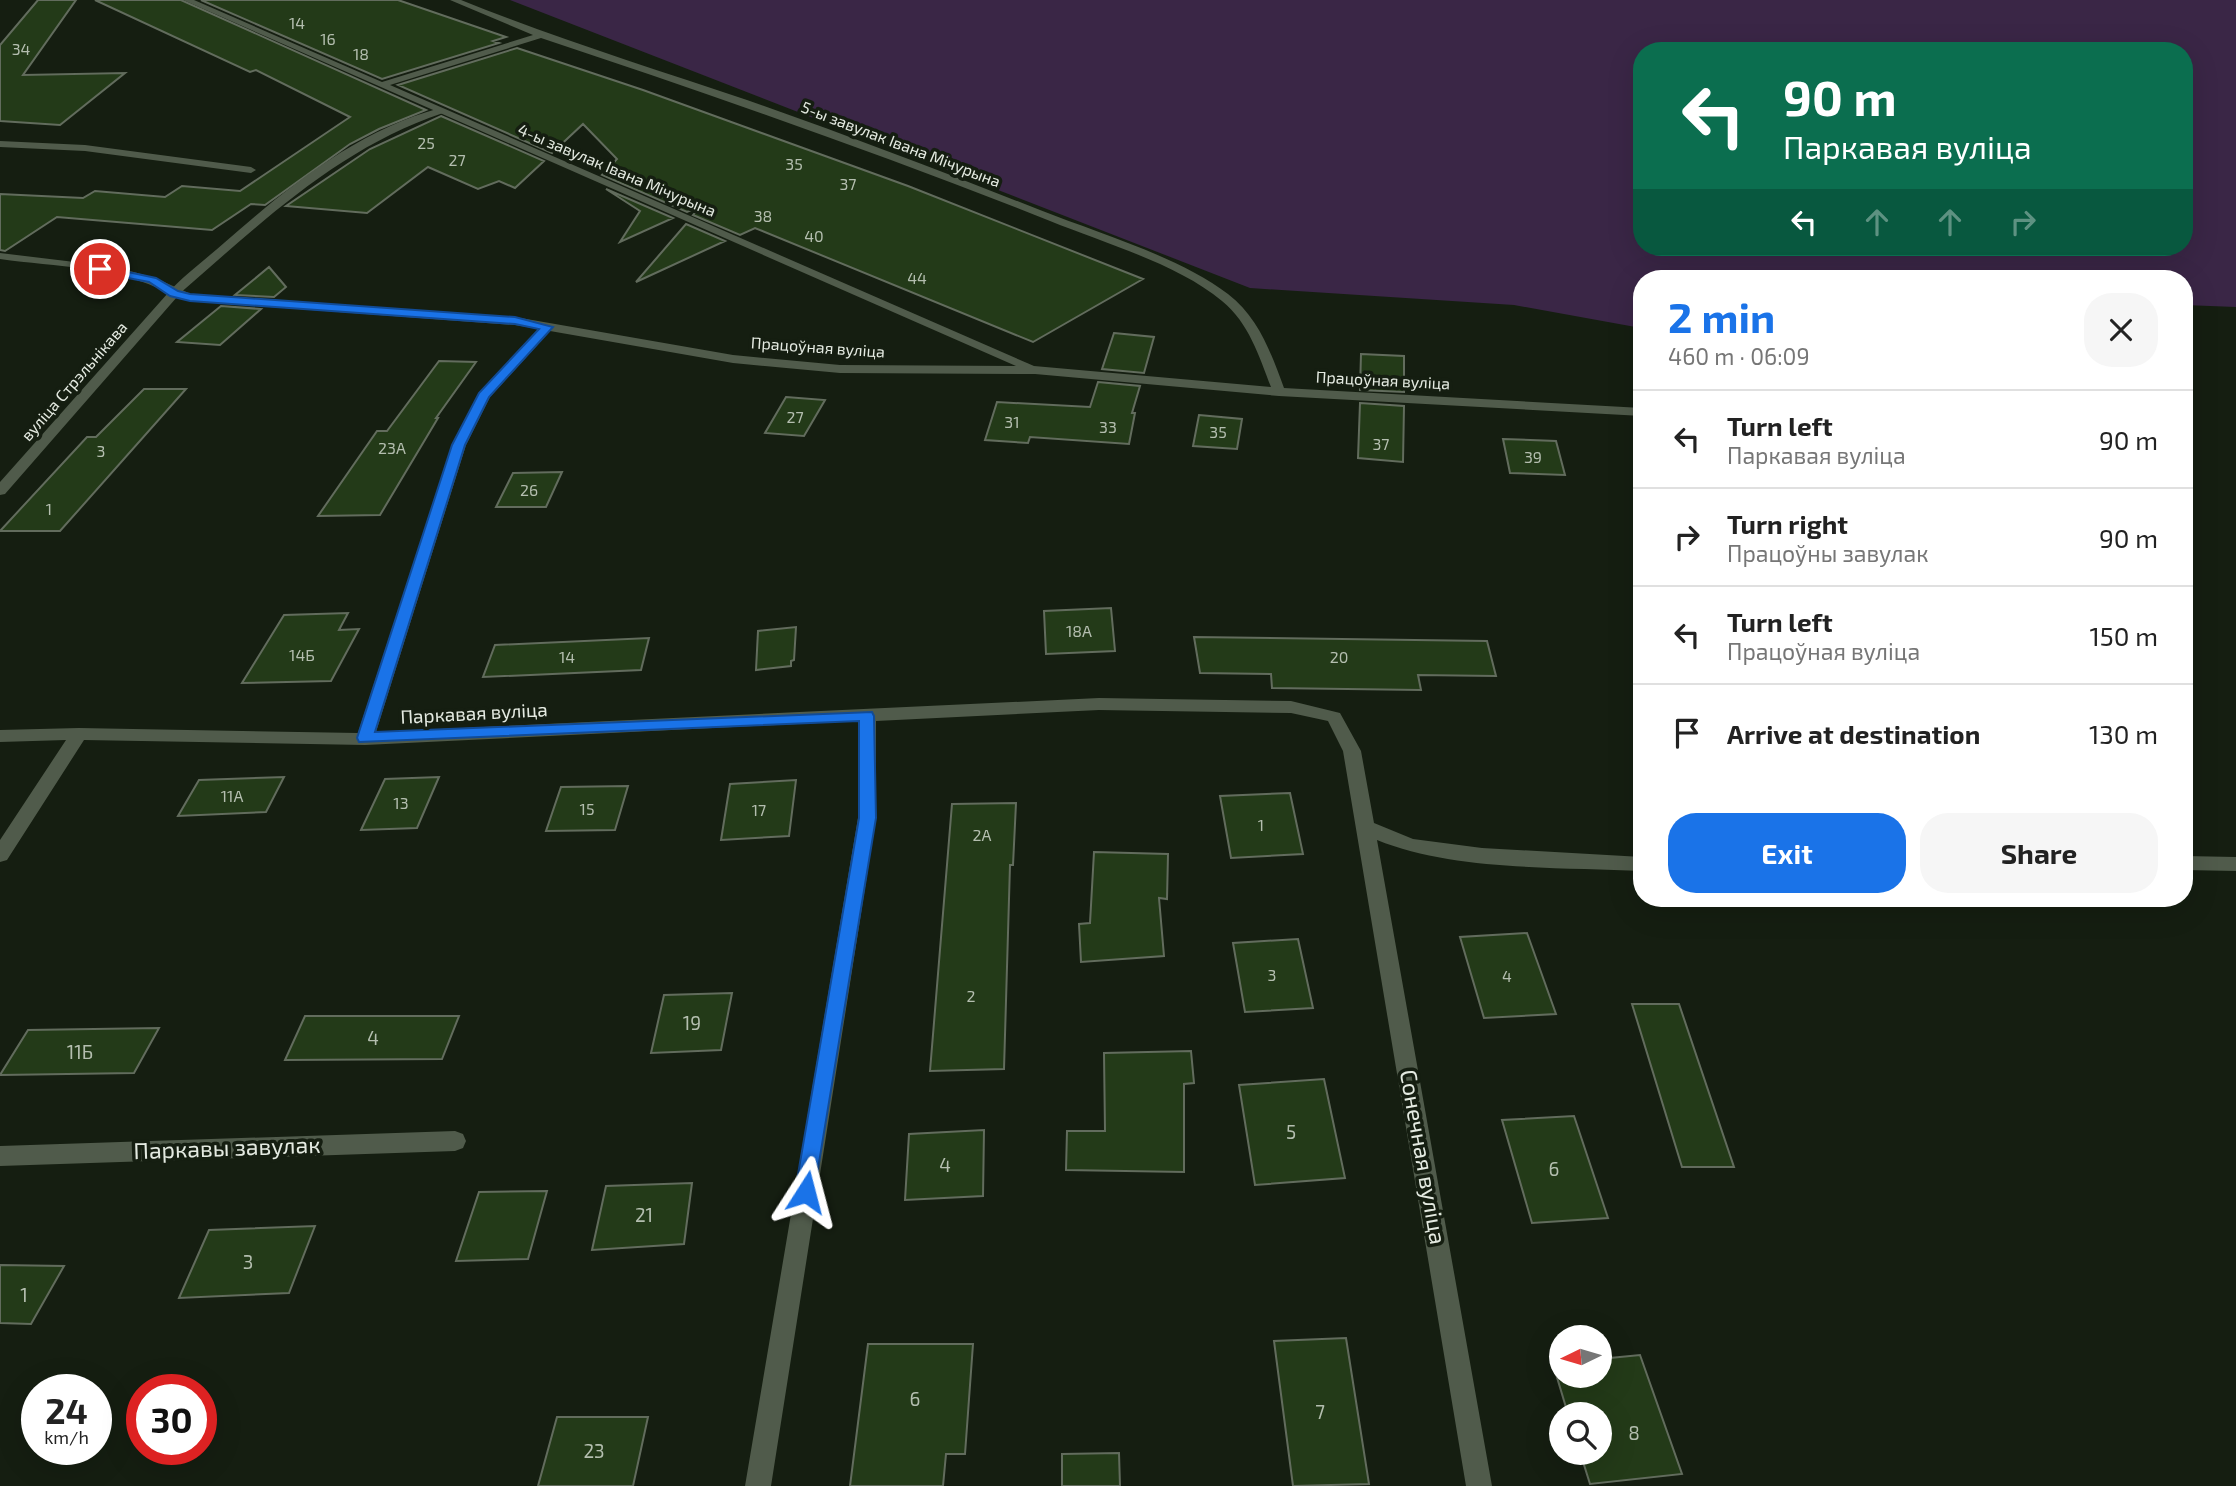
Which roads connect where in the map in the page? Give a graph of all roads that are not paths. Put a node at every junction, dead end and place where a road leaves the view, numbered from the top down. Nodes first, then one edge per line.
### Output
1 (187, 0) edge
2 (454, 0) edge
3 (541, 35) junction
4 (381, 85) junction
5 (440, 111) junction
6 (0, 144) edge
7 (251, 170) dead end
8 (0, 256) edge
9 (174, 293) junction
10 (547, 327) junction
11 (985, 347) junction
12 (1035, 369) junction
13 (958, 371) junction
14 (1279, 392) junction
15 (1633, 412) edge
16 (0, 491) edge
17 (867, 716) junction
18 (79, 734) junction
19 (0, 736) edge
20 (365, 738) junction
21 (1367, 828) junction
22 (0, 855) edge
23 (1633, 863) edge
24 (2193, 863) edge
25 (2236, 864) edge
26 (455, 1141) dead end
27 (0, 1156) edge
28 (758, 1486) edge
29 (1479, 1486) edge

1 - 4 street, 4-ы завулак Івана Мічурына
2 - 3 street, 5-ы завулак Івана Мічурына
3 - 4 street
3 - 14 street, 5-ы завулак Івана Мічурына
4 - 5 street, 4-ы завулак Івана Мічурына
5 - 9 street, вуліца Стрэльнікава
5 - 11 street, 4-ы завулак Івана Мічурына
6 - 7 street
8 - 9 street, Працоўная вуліца
9 - 10 street, Працоўная вуліца
9 - 16 street, вуліца Стрэльнікава
10 - 13 street, Працоўная вуліца
10 - 20 street
11 - 12 street, 4-ы завулак Івана Мічурына
11 - 13 street
12 - 13 street, Працоўная вуліца
12 - 14 street, Працоўная вуліца
14 - 15 street, Працоўная вуліца
17 - 20 street, Паркавая вуліца
17 - 21 street, Паркавая вуліца
17 - 28 street
18 - 19 street, Паркавая вуліца
18 - 20 street, Паркавая вуліца
18 - 22 street
21 - 23 street
21 - 29 street, Сонечная вуліца
24 - 25 street
26 - 27 street, Паркавы завулак

